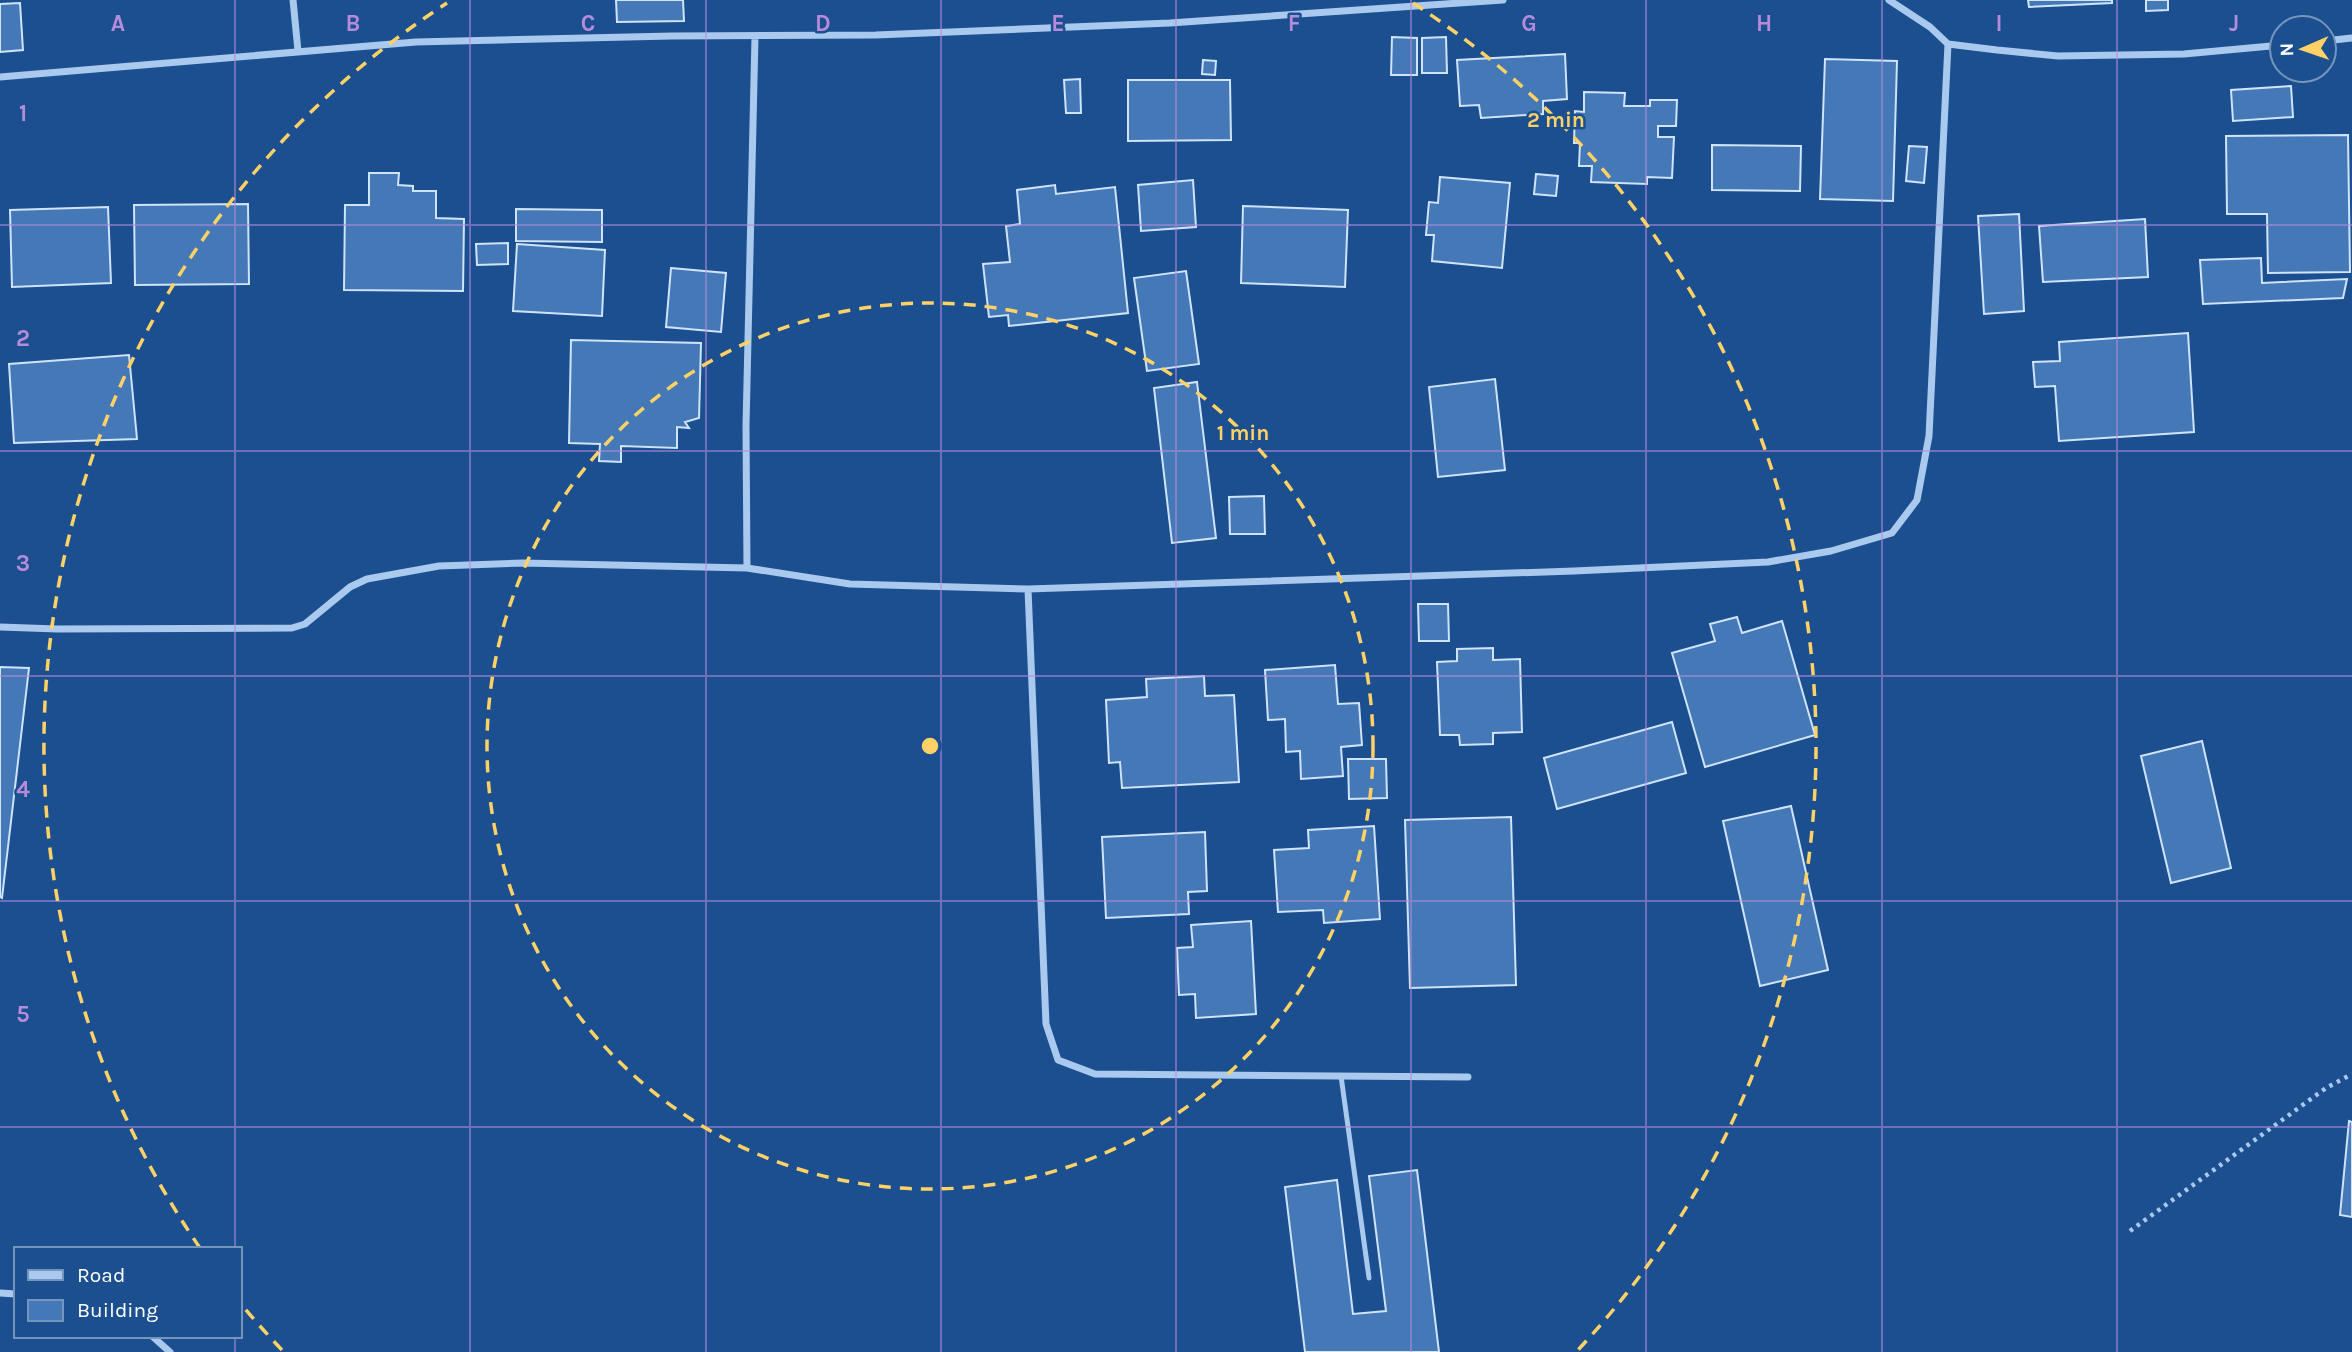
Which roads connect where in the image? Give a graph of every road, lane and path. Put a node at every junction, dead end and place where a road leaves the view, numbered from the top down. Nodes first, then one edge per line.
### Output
1 (293, 0) edge
2 (1503, 0) edge
3 (1889, 0) edge
4 (755, 37) junction
5 (1948, 44) junction
6 (2268, 46) edge
7 (298, 51) junction
8 (0, 77) edge
9 (747, 568) junction
10 (1028, 589) junction
11 (0, 626) edge
12 (2352, 1074) edge
13 (1340, 1076) junction
14 (1468, 1077) dead end
15 (2130, 1231) dead end
16 (1369, 1278) dead end
17 (154, 1338) edge
18 (170, 1352) edge

1 - 7 street
2 - 4 street
3 - 5 street
4 - 7 street
4 - 9 street
5 - 6 street
5 - 10 street
7 - 8 street
9 - 10 street
9 - 11 street
10 - 13 street
12 - 15 path
13 - 14 street
13 - 16 lane
17 - 18 street

